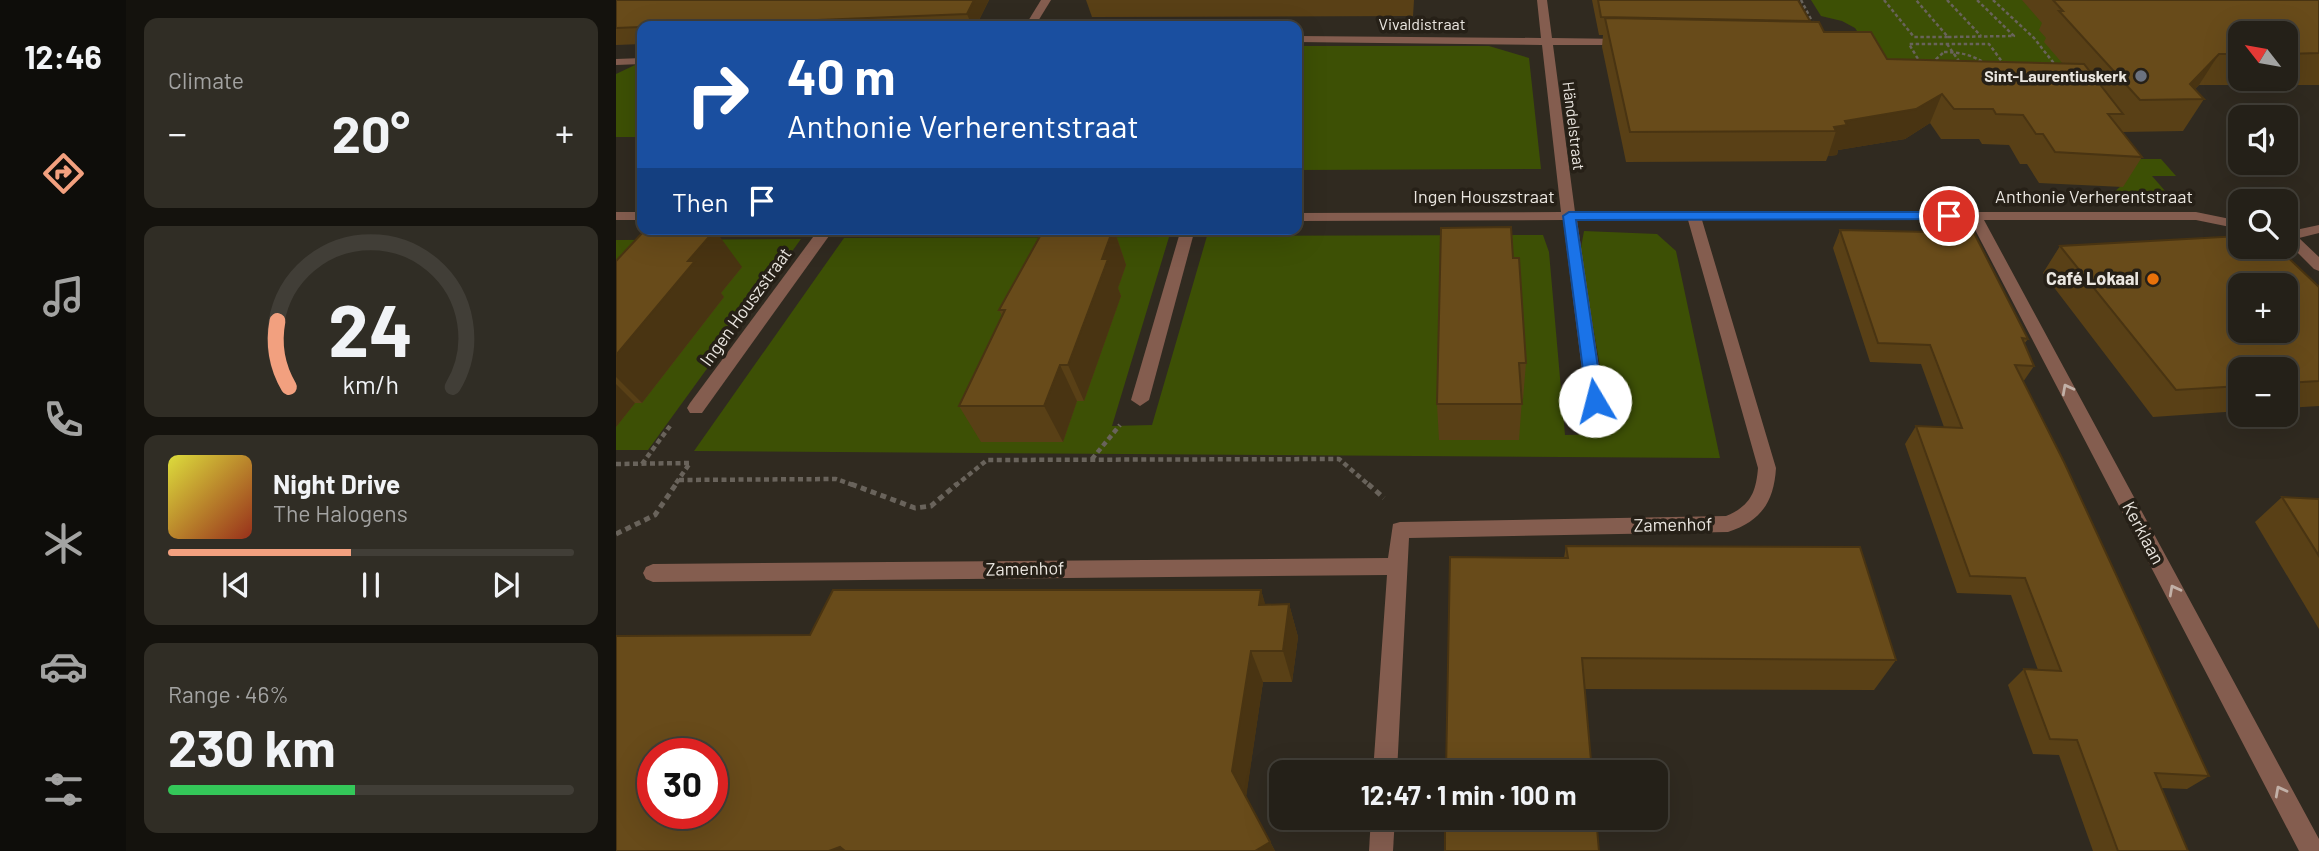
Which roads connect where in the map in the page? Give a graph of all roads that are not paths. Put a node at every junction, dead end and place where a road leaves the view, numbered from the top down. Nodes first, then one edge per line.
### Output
1 (1046, 0) edge
2 (1542, 0) edge
3 (1033, 21) edge
4 (1302, 39) edge
5 (1547, 40) junction
6 (1644, 42) edge
7 (637, 61) edge
8 (616, 62) edge
9 (1974, 215) junction
10 (616, 216) edge
11 (637, 216) edge
12 (1569, 216) junction
13 (1694, 216) junction
14 (1302, 217) edge
15 (2228, 223) edge
16 (2319, 229) edge
17 (2298, 234) edge
18 (823, 235) edge
19 (1186, 235) edge
20 (2298, 247) edge
21 (2319, 267) edge
22 (1140, 400) road end
23 (1595, 401) dead end
24 (696, 408) road end
25 (1398, 566) junction
26 (653, 573) dead end
27 (1386, 760) edge
28 (1382, 830) edge
29 (1381, 851) edge
30 (2312, 851) edge

1 - 3 street
2 - 5 street, Händelstraat
4 - 5 street, Vivaldistraat
5 - 6 street
5 - 12 street, Händelstraat
7 - 8 street
9 - 13 street, Anthonie Verherentstraat
9 - 15 street, Anthonie Verherentstraat
30 -> 9 street, Kerklaan
10 - 11 street
12 - 13 street, Anthonie Verherentstraat
12 - 14 street, Ingen Houszstraat
12 - 23 street, Ingen Houszstraat
13 - 25 street, Zamenhof
16 - 17 street
18 - 24 street, Ingen Houszstraat
19 - 22 street
20 - 21 street
25 - 26 street, Zamenhof
25 - 27 street
28 - 29 street

